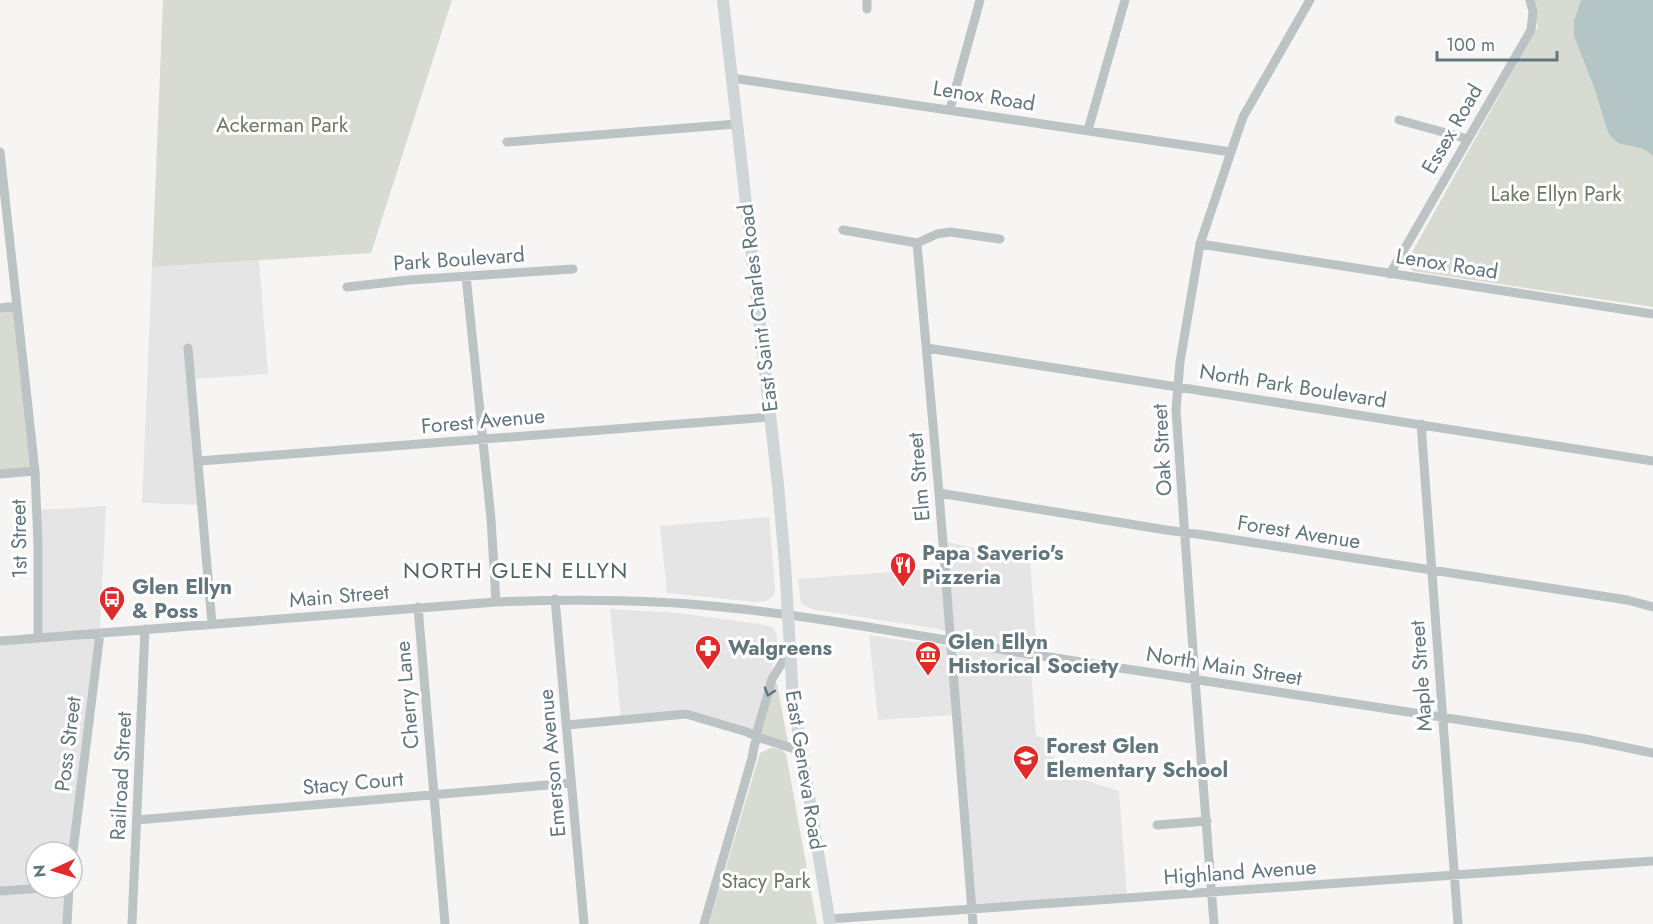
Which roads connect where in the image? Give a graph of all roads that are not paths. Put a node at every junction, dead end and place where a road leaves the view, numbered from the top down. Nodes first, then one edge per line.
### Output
1 (723, 0) edge
2 (980, 0) edge
3 (1125, 0) edge
4 (1310, 0) edge
5 (1530, 0) edge
6 (732, 78) junction
7 (951, 110) junction
8 (1399, 120) dead end
9 (737, 124) junction
10 (1088, 130) junction
11 (1467, 139) junction
12 (507, 142) dead end
13 (0, 152) edge
14 (1231, 152) junction
15 (843, 230) dead end
16 (1000, 239) dead end
17 (917, 243) junction
18 (1200, 244) junction
19 (573, 269) dead end
20 (1390, 274) junction
21 (466, 276) junction
22 (347, 287) dead end
23 (17, 306) junction
24 (0, 308) edge
25 (1653, 314) edge
26 (189, 348) dead end
27 (927, 348) junction
28 (1178, 386) junction
29 (771, 417) junction
30 (1421, 424) junction
31 (483, 438) junction
32 (199, 461) junction
33 (1653, 461) edge
34 (35, 471) junction
35 (0, 474) edge
36 (939, 493) junction
37 (1185, 533) junction
38 (1431, 570) junction
39 (555, 599) junction
40 (496, 602) junction
41 (418, 607) junction
42 (1653, 607) edge
43 (788, 616) junction
44 (212, 624) junction
45 (145, 629) junction
46 (100, 633) junction
47 (38, 638) junction
48 (950, 640) junction
49 (0, 641) edge
50 (790, 650) junction
51 (1195, 679) junction
52 (1442, 717) junction
53 (567, 725) junction
54 (757, 737) junction
55 (801, 751) junction
56 (1653, 753) edge
57 (572, 783) junction
58 (433, 795) junction
59 (137, 820) junction
60 (1207, 821) junction
61 (1157, 825) dead end
62 (74, 840) edge
63 (1653, 861) edge
64 (1454, 875) junction
65 (24, 889) edge
66 (0, 891) edge
67 (1212, 892) junction
68 (68, 900) edge
69 (972, 910) junction
70 (830, 921) edge
71 (67, 924) edge
72 (132, 924) edge
73 (445, 924) edge
74 (584, 924) edge
75 (704, 924) edge
76 (973, 924) edge
77 (1214, 924) edge
78 (1458, 924) edge

1 - 6 main road, East Saint Charles Road
2 - 7 street
3 - 10 street
4 - 14 street, Oak Street
5 - 11 street, Essex Road
6 - 7 street, Lenox Road
6 - 9 main road, East Saint Charles Road
7 - 10 street, Lenox Road
8 - 11 street
9 - 12 street
9 - 29 main road, East Saint Charles Road
10 - 14 street, Lenox Road
11 - 20 street, Essex Road
13 - 23 street, 1st Street
14 - 18 street, Oak Street
15 - 17 street
16 - 17 street
17 - 27 street, Elm Street
18 - 20 street, Lenox Road
18 - 28 street, Oak Street
19 - 21 street, Park Boulevard
20 - 25 street, Lenox Road
21 - 22 street, Park Boulevard
21 - 31 street
23 - 24 street
23 - 34 street, 1st Street
26 - 32 street
27 - 28 street, North Park Boulevard
27 - 36 street, Elm Street
28 - 30 street, North Park Boulevard
28 - 37 street, Oak Street
29 - 31 street, Forest Avenue
29 - 43 main road, East Saint Charles Road
30 - 33 street, North Park Boulevard
30 - 38 street, Maple Street
31 - 32 street, Forest Avenue
31 - 40 street
32 - 44 street
34 - 35 street
34 - 47 street, 1st Street
36 - 37 street, Forest Avenue
36 - 48 street, Elm Street
37 - 38 street, Forest Avenue
37 - 51 street, Oak Street
38 - 42 street, Forest Avenue
38 - 52 street, Maple Street
39 - 40 street, Main Street
39 - 43 street, Main Street
39 - 53 street, Emerson Avenue
40 - 41 street, Main Street
41 - 44 street, Main Street
41 - 58 street, Cherry Lane
43 - 48 street, North Main Street
43 - 50 main road, East Geneva Road
44 - 45 street, Main Street
45 - 46 street, Main Street
45 - 59 street, Railroad Street
46 - 47 street, Main Street
46 - 62 street, Poss Street
47 - 49 street, Main Street
48 - 51 street, North Main Street
48 - 69 street, Elm Street
50 -> 54 street
50 - 55 main road, East Geneva Road
51 - 52 street, North Main Street
51 - 60 street, Oak Street
52 - 56 street, North Main Street
52 - 64 street, Maple Street
53 - 54 street
53 - 57 street, Emerson Avenue
54 - 55 street
54 - 75 street
55 - 70 main road, East Geneva Road
57 - 58 street, Stacy Court
57 - 74 street, Emerson Avenue
58 - 59 street, Stacy Court
58 - 73 street, Cherry Lane
59 - 72 street, Railroad Street
60 - 61 street
60 - 67 street, Oak Street
63 - 64 street, Highland Avenue
64 - 67 street, Highland Avenue
64 - 78 street, Maple Street
65 - 66 street
67 - 69 street, Highland Avenue
67 - 77 street, Oak Street
68 - 71 street
69 - 70 street, Highland Avenue
69 - 76 street, Elm Street

